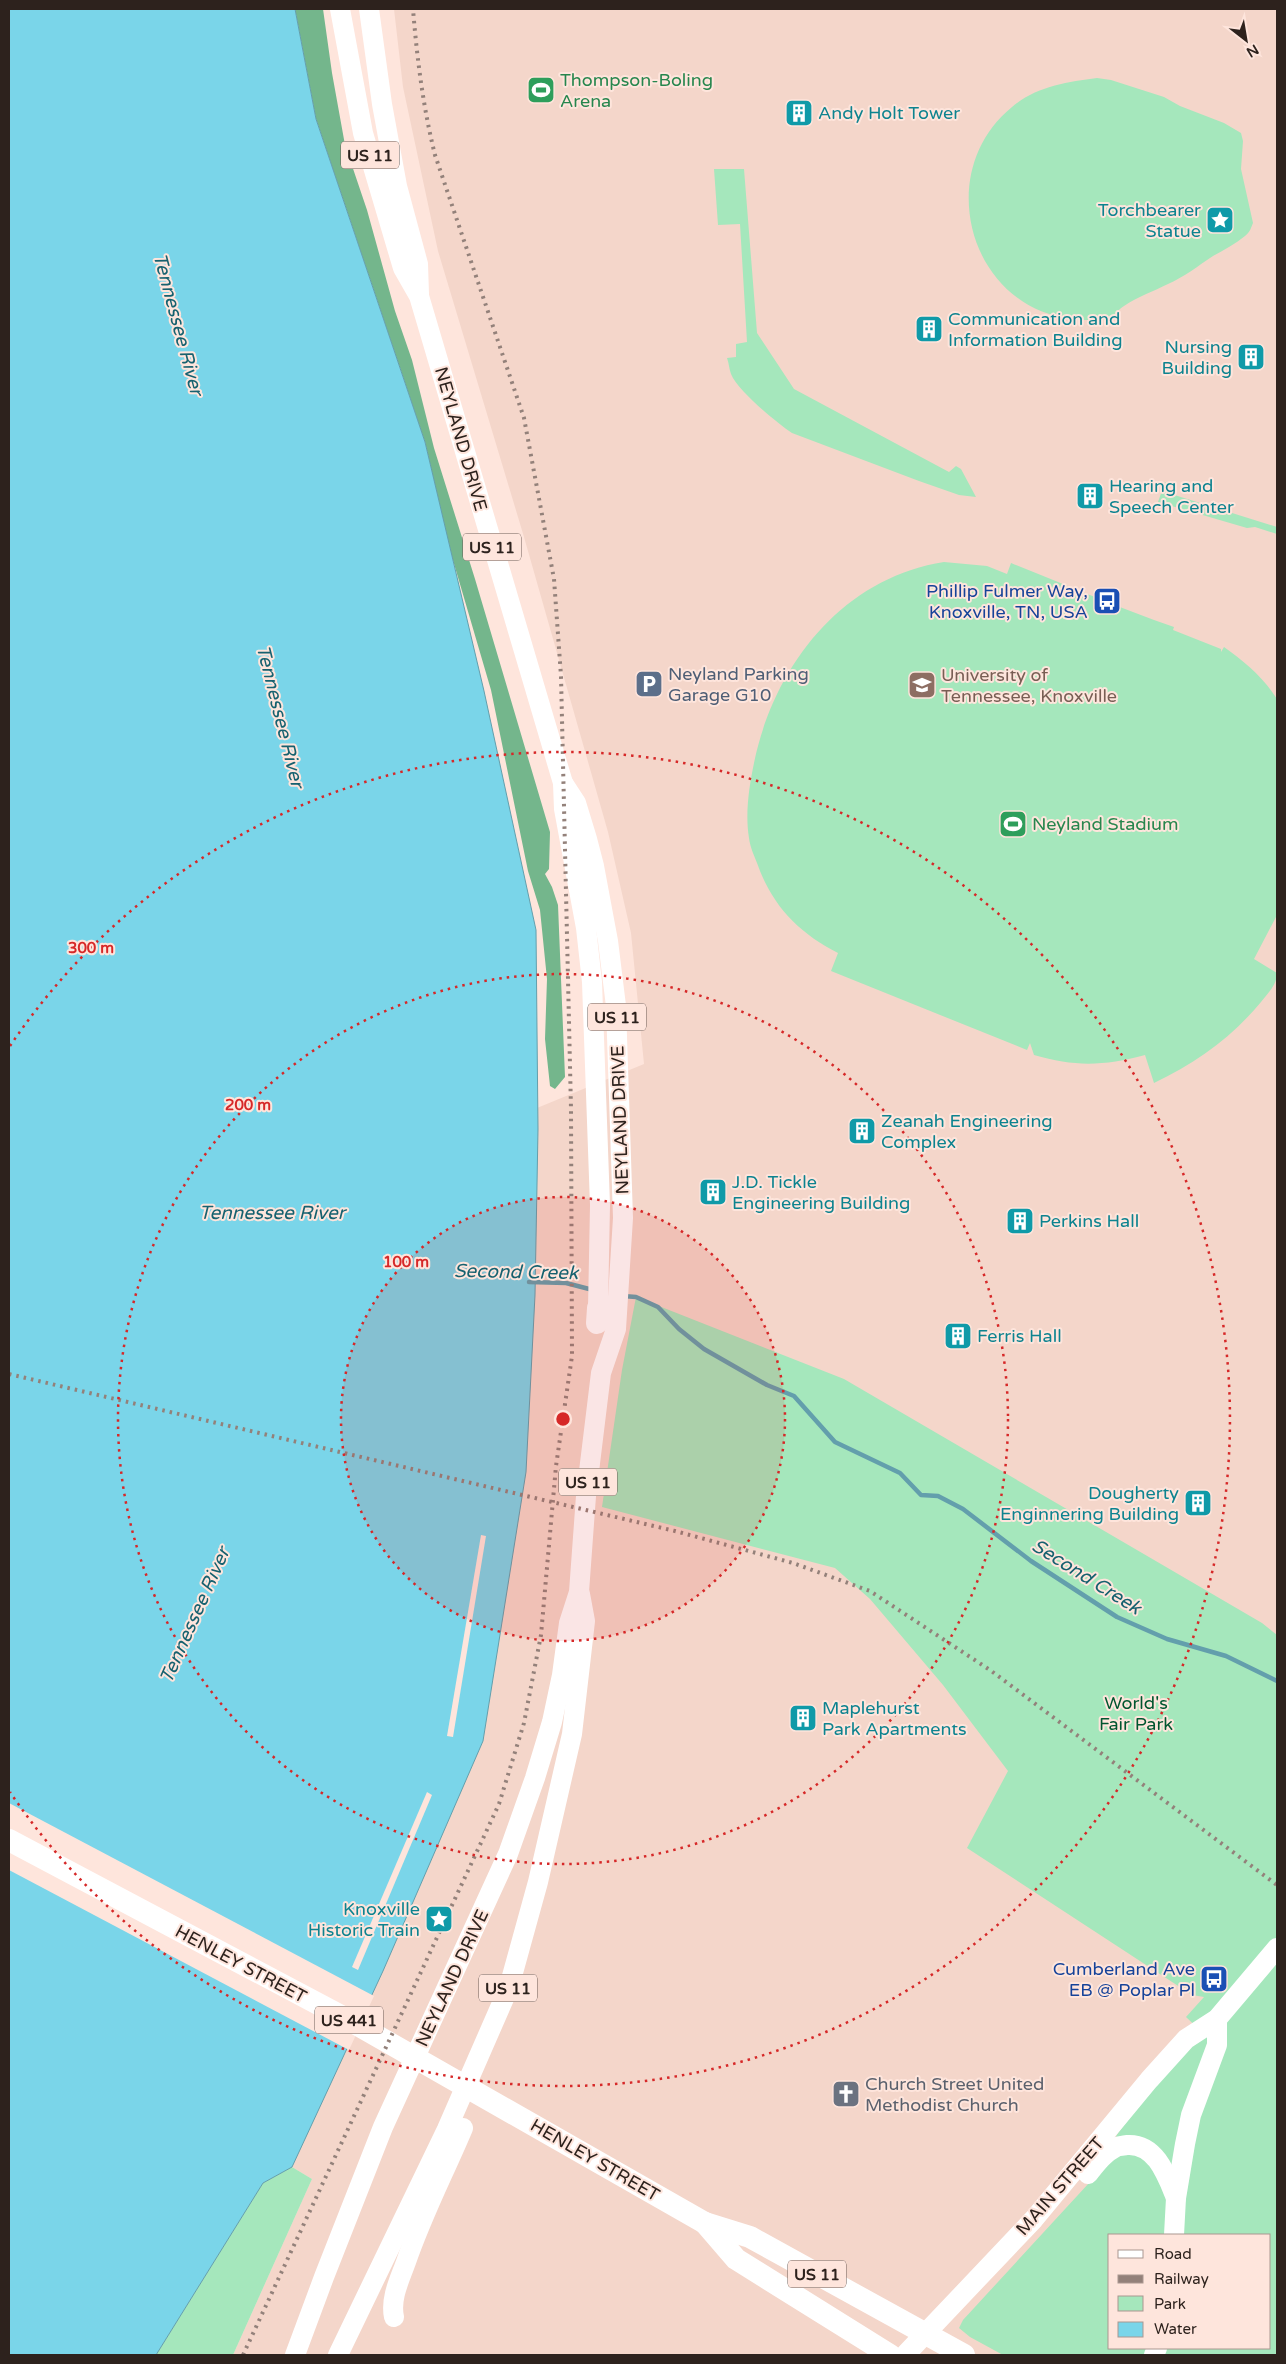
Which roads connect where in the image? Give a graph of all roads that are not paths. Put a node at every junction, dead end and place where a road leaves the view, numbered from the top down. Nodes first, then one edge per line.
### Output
1 (340, 9) edge
2 (369, 9) edge
3 (419, 296) junction
4 (563, 783) junction
5 (604, 1314) junction
6 (579, 1592) junction
7 (9, 1840) edge
8 (1277, 1948) edge
9 (500, 2012) junction
10 (1217, 2018) junction
11 (1176, 2198) junction
12 (1034, 2219) junction
13 (706, 2223) junction
14 (1174, 2234) edge
15 (394, 2317) dead end
16 (924, 2334) junction
17 (295, 2353) edge
18 (338, 2355) edge
19 (890, 2355) edge
20 (905, 2355) edge
21 (964, 2355) edge

1 - 3 main road, NEYLAND DRIVE / US 11
2 - 3 main road, NEYLAND DRIVE / US 11
3 - 4 main road, NEYLAND DRIVE / US 11
4 - 5 main road, NEYLAND DRIVE / US 11
4 - 5 main road, NEYLAND DRIVE / US 11
5 - 6 main road, NEYLAND DRIVE / US 11
6 - 9 main road, NEYLAND DRIVE / US 11
6 - 17 main road, NEYLAND DRIVE / US 11
7 - 13 highway, HENLEY STREET / US 441
8 - 10 main road, MAIN STREET
9 - 15 main road
9 - 18 main road, NEYLAND DRIVE / US 11
10 - 11 main road
10 - 12 main road, MAIN STREET
11 - 12 main road
11 - 14 main road
12 - 16 main road, MAIN STREET
13 - 16 highway, HENLEY STREET / US 11
13 - 19 highway, HENLEY STREET / US 441
16 - 20 main road, MAIN STREET
16 - 21 highway, HENLEY STREET

